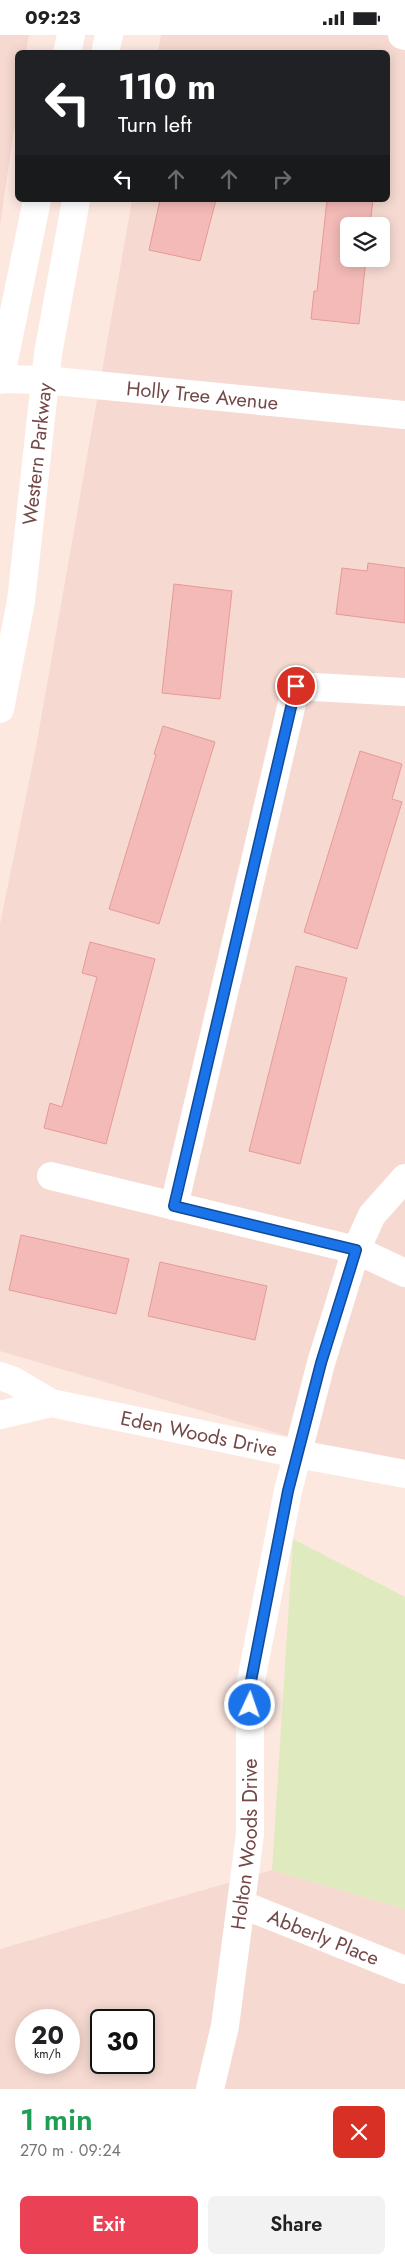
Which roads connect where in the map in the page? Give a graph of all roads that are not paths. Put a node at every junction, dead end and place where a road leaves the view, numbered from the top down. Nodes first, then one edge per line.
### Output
1 (71, 35) edge
2 (109, 35) edge
3 (68, 50) edge
4 (106, 50) edge
5 (36, 202) edge
6 (76, 202) edge
7 (0, 379) edge
8 (44, 380) junction
9 (405, 415) edge
10 (405, 691) edge
11 (0, 709) edge
12 (51, 1176) dead end
13 (405, 1178) edge
14 (174, 1206) junction
15 (356, 1250) junction
16 (405, 1273) edge
17 (0, 1376) edge
18 (51, 1403) junction
19 (0, 1415) edge
20 (298, 1454) junction
21 (405, 1474) edge
22 (241, 1904) junction
23 (405, 1970) edge
24 (210, 2089) edge

1 - 3 street
2 - 4 street
5 - 7 street
6 - 8 street, Western Parkway
7 - 8 street, Holly Tree Avenue
8 - 9 street, Holly Tree Avenue
8 - 11 street, Western Parkway
10 - 14 street
12 - 14 street
13 - 15 street, Holton Woods Drive
14 - 15 street
15 - 16 street
15 - 20 street, Holton Woods Drive
17 - 18 street, Eden Woods Drive
18 - 19 street, Eden Woods Drive
18 - 20 street, Eden Woods Drive
20 - 21 street, Eden Woods Drive
20 - 22 street, Holton Woods Drive
22 - 23 street, Abberly Place
22 - 24 street, Holton Woods Drive

